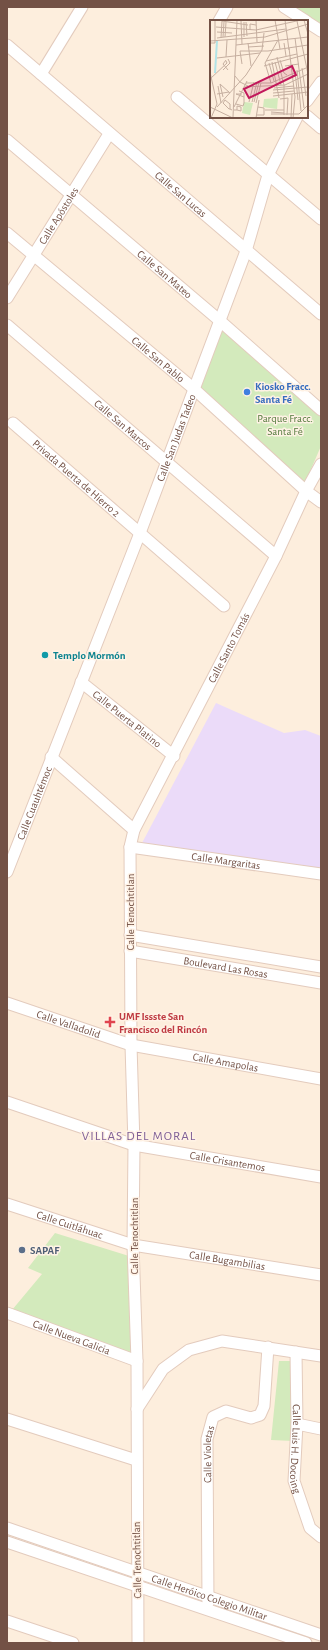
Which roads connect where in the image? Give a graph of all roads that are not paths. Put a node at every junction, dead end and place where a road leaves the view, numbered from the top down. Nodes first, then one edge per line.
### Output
1 (82, 7) edge
2 (227, 7) edge
3 (284, 7) edge
4 (220, 20) edge
5 (304, 20) edge
6 (308, 22) edge
7 (321, 31) edge
8 (7, 45) edge
9 (41, 74) junction
10 (321, 82) edge
11 (176, 98) dead end
12 (308, 100) edge
13 (308, 117) edge
14 (296, 118) edge
15 (321, 128) edge
16 (109, 134) junction
17 (7, 140) edge
18 (268, 175) junction
19 (70, 194) junction
20 (321, 219) edge
21 (7, 233) edge
22 (246, 251) junction
23 (33, 255) junction
24 (7, 298) edge
25 (321, 314) edge
26 (219, 320) junction
27 (7, 325) edge
28 (193, 388) junction
29 (321, 410) edge
30 (13, 423) dead end
31 (166, 463) junction
32 (321, 464) edge
33 (306, 491) junction
34 (321, 502) edge
35 (140, 533) junction
36 (276, 556) junction
37 (224, 606) dead end
38 (81, 682) junction
39 (174, 756) junction
40 (51, 757) junction
41 (134, 830) junction
42 (130, 847) junction
43 (7, 872) edge
44 (321, 874) edge
45 (130, 935) junction
46 (130, 951) junction
47 (321, 967) edge
48 (321, 983) edge
49 (7, 1003) edge
50 (130, 1046) junction
51 (321, 1079) edge
52 (7, 1102) edge
53 (134, 1144) junction
54 (321, 1177) edge
55 (7, 1204) edge
56 (133, 1245) junction
57 (321, 1275) edge
58 (7, 1313) edge
59 (268, 1347) junction
60 (296, 1352) junction
61 (321, 1356) edge
62 (137, 1361) junction
63 (137, 1409) junction
64 (7, 1419) edge
65 (297, 1424) junction
66 (321, 1429) edge
67 (136, 1460) junction
68 (7, 1528) edge
69 (321, 1537) edge
70 (7, 1542) edge
71 (137, 1573) junction
72 (137, 1586) junction
73 (208, 1598) junction
74 (208, 1610) junction
75 (7, 1621) edge
76 (321, 1635) edge
77 (73, 1643) edge
78 (138, 1643) edge
79 (306, 1643) edge

1 - 9 street
2 - 4 street
3 - 5 street
6 - 7 street
8 - 9 street, Calle San Lucas
9 - 16 street, Calle San Lucas
10 - 12 street
11 - 18 street
13 - 15 street
14 - 18 street, Calle San Judas Tadeo
16 - 19 street, Calle Apóstoles
16 - 22 street, Calle San Lucas
17 - 19 street, Calle San Mateo
18 - 20 street
18 - 22 street, Calle San Judas Tadeo
19 - 23 street, Calle Apóstoles
19 - 26 street, Calle San Mateo
21 - 23 street, Calle San Pablo
22 - 25 street, Calle San Lucas
22 - 26 street, Calle San Judas Tadeo
23 - 24 street, Calle Apóstoles
23 - 28 street, Calle San Pablo
26 - 28 street, Calle San Judas Tadeo
26 - 29 street, Calle San Mateo
27 - 31 street, Calle San Marcos
28 - 31 street, Calle San Judas Tadeo
28 - 33 street, Calle San Pablo
30 - 35 street, Privada Puerta de Hierro 2
31 - 35 street, Calle San Judas Tadeo
31 - 36 street, Calle San Marcos
32 - 33 street, Calle Santo Tomás
33 - 34 street, Calle San Pablo
33 - 36 street, Calle Santo Tomás
35 - 37 street, Privada Puerta de Hierro 2
35 - 38 street, Calle San Judas Tadeo
36 - 39 street, Calle Santo Tomás
38 - 39 street, Calle Puerta Platino
38 - 40 street, Calle San Judas Tadeo
39 - 41 street, Calle Santo Tomás
40 - 41 street
40 - 43 street, Calle Cuauhtémoc
41 - 42 street, Calle Tenochtitlan
42 - 44 street, Calle Margaritas
42 - 45 street, Calle Tenochtitlan
45 - 46 street, Calle Tenochtitlan
45 - 47 street, Boulevard Las Rosas
46 - 48 street, Boulevard Las Rosas
46 - 50 street, Calle Tenochtitlan
49 - 50 street, Calle Valladolid
50 - 51 street, Calle Amapolas
50 - 53 street, Calle Tenochtitlan
52 - 53 street, Calle Crisantemos
53 - 54 street, Calle Crisantemos
53 - 56 street, Calle Tenochtitlan
55 - 56 street, Calle Cuitláhuac
56 - 57 street, Calle Bugambilias
56 - 62 street, Calle Tenochtitlan
58 - 62 street, Calle Nueva Galicia
59 - 60 street
59 - 63 street
59 - 73 street, Calle Violetas
60 - 61 street
60 - 65 street, Calle Luis H. Docoing
62 - 63 street, Calle Tenochtitlan
63 - 67 street, Calle Tenochtitlan
64 - 67 street
65 - 66 street
65 - 69 street, Calle Luis H. Docoing
67 - 71 street, Calle Tenochtitlan
68 - 71 street, Calle Heróico Colegio Militar
70 - 72 street, Calle Heróico Colegio Militar
71 - 72 street, Calle Tenochtitlan
71 - 73 street, Calle Heróico Colegio Militar
72 - 74 street, Calle Heróico Colegio Militar
72 - 78 street, Calle Tenochtitlan
73 - 74 street, Calle Violetas
73 - 76 street, Calle Heróico Colegio Militar
74 - 79 street, Calle Heróico Colegio Militar
75 - 77 street

